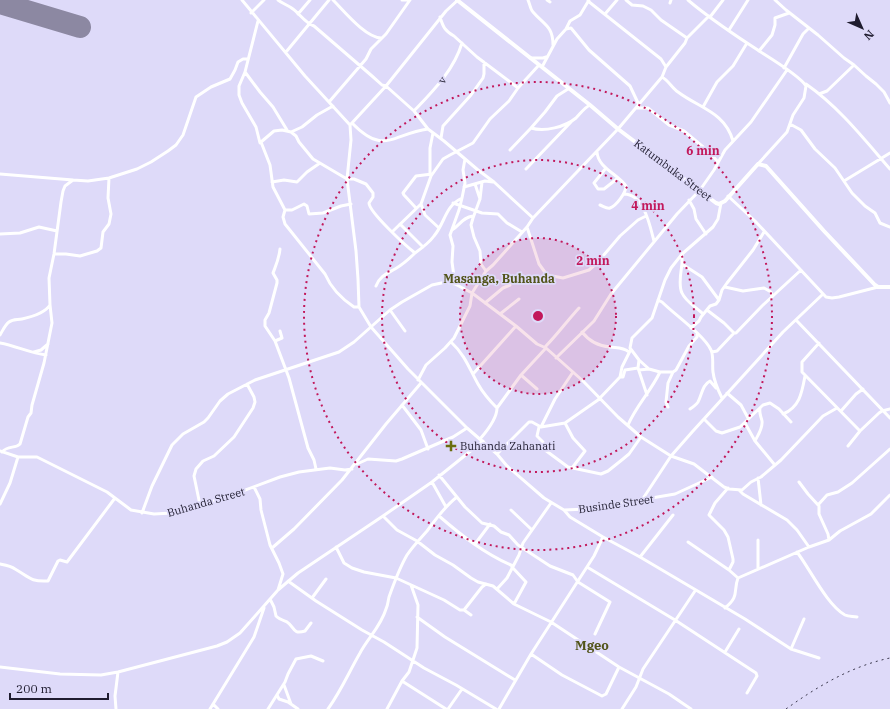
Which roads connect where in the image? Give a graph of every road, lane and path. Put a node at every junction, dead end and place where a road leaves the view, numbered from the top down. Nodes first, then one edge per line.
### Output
1 (242, 0) edge
2 (264, 0) edge
3 (278, 0) edge
4 (285, 0) edge
5 (310, 0) edge
6 (329, 0) edge
7 (333, 0) edge
8 (402, 0) edge
9 (409, 0) edge
10 (457, 0) edge
11 (528, 0) edge
12 (589, 0) edge
13 (618, 0) edge
14 (626, 0) edge
15 (688, 0) edge
16 (723, 0) edge
17 (748, 0) edge
18 (775, 0) edge
19 (282, 4) junction
20 (612, 8) junction
21 (251, 13) junction
22 (790, 13) junction
23 (298, 14) junction
24 (606, 14) junction
25 (710, 16) junction
26 (440, 17) junction
27 (574, 18) junction
28 (610, 18) junction
29 (258, 21) junction
30 (308, 24) junction
31 (572, 28) junction
32 (810, 28) junction
33 (566, 29) junction
34 (729, 30) junction
35 (381, 38) junction
36 (687, 38) junction
37 (462, 43) junction
38 (747, 43) junction
39 (553, 45) junction
40 (759, 51) junction
41 (286, 52) junction
42 (548, 56) junction
43 (530, 58) junction
44 (248, 59) junction
45 (484, 62) junction
46 (854, 65) junction
47 (359, 66) junction
48 (540, 66) junction
49 (666, 67) junction
50 (785, 69) junction
51 (245, 72) junction
52 (662, 77) junction
53 (804, 83) junction
54 (386, 86) junction
55 (518, 88) junction
56 (568, 89) junction
57 (819, 94) junction
58 (329, 102) junction
59 (890, 103) edge
60 (639, 104) junction
61 (590, 105) junction
62 (333, 106) junction
63 (703, 107) junction
64 (636, 108) junction
65 (414, 111) junction
66 (572, 121) junction
67 (351, 124) junction
68 (790, 124) junction
69 (531, 128) junction
70 (428, 129) junction
71 (618, 129) junction
72 (287, 130) junction
73 (291, 132) junction
74 (433, 132) junction
75 (441, 138) junction
76 (733, 141) junction
77 (260, 143) junction
78 (510, 150) dead end
79 (457, 151) junction
80 (597, 152) junction
81 (890, 153) edge
82 (465, 159) junction
83 (881, 159) junction
84 (718, 162) junction
85 (320, 163) junction
86 (758, 164) junction
87 (606, 168) junction
88 (526, 169) dead end
89 (890, 170) edge
90 (0, 174) edge
91 (431, 174) junction
92 (109, 178) junction
93 (618, 178) junction
94 (347, 179) junction
95 (73, 180) junction
96 (844, 181) junction
97 (272, 182) junction
98 (482, 182) junction
99 (494, 182) junction
100 (475, 184) junction
101 (464, 187) junction
102 (700, 190) junction
103 (624, 194) junction
104 (728, 196) junction
105 (462, 198) junction
106 (480, 198) junction
107 (688, 200) junction
108 (453, 203) junction
109 (721, 203) junction
110 (351, 204) junction
111 (421, 204) junction
112 (600, 205) dead end
113 (460, 206) junction
114 (416, 208) junction
115 (285, 210) junction
116 (476, 211) junction
117 (473, 216) junction
118 (646, 216) junction
119 (533, 218) junction
120 (400, 224) junction
121 (527, 227) junction
122 (890, 227) edge
123 (439, 228) junction
124 (452, 230) junction
125 (57, 231) junction
126 (392, 232) junction
127 (522, 232) junction
128 (764, 232) junction
129 (0, 234) edge
130 (706, 234) junction
131 (654, 241) junction
132 (423, 247) junction
133 (280, 250) dead end
134 (415, 253) junction
135 (54, 254) junction
136 (682, 254) junction
137 (682, 264) junction
138 (801, 270) junction
139 (486, 271) junction
140 (456, 284) junction
141 (510, 285) dead end
142 (376, 286) dead end
143 (725, 287) junction
144 (890, 287) edge
145 (878, 288) junction
146 (472, 292) junction
147 (823, 294) junction
148 (772, 297) junction
149 (519, 299) dead end
150 (658, 300) junction
151 (719, 300) junction
152 (485, 303) junction
153 (50, 305) junction
154 (359, 307) junction
155 (579, 308) dead end
156 (390, 310) junction
157 (707, 310) junction
158 (500, 314) junction
159 (703, 314) junction
160 (796, 320) junction
161 (516, 326) junction
162 (371, 328) junction
163 (691, 328) junction
164 (280, 331) dead end
165 (405, 331) dead end
166 (582, 332) junction
167 (734, 333) junction
168 (697, 334) junction
169 (0, 335) edge
170 (275, 341) junction
171 (451, 342) junction
172 (0, 343) edge
173 (819, 343) junction
174 (48, 344) junction
175 (545, 348) junction
176 (630, 351) junction
177 (712, 352) junction
178 (33, 353) junction
179 (46, 355) junction
180 (556, 358) junction
181 (639, 360) junction
182 (638, 369) junction
183 (649, 369) junction
184 (286, 370) junction
185 (573, 372) junction
186 (660, 372) junction
187 (673, 372) junction
188 (473, 374) junction
189 (521, 375) junction
190 (805, 376) junction
191 (620, 377) junction
192 (420, 381) junction
193 (247, 384) junction
194 (537, 389) dead end
195 (717, 389) junction
196 (863, 389) junction
197 (727, 393) junction
198 (647, 395) junction
199 (600, 398) junction
200 (722, 398) junction
201 (402, 405) junction
202 (668, 407) dead end
203 (497, 408) junction
204 (760, 408) junction
205 (837, 408) junction
206 (690, 409) dead end
207 (890, 409) edge
208 (841, 411) junction
209 (882, 411) junction
210 (784, 414) junction
211 (748, 418) junction
212 (890, 418) edge
213 (704, 419) junction
214 (791, 422) dead end
215 (566, 423) junction
216 (745, 423) junction
217 (628, 425) junction
218 (540, 427) junction
219 (467, 428) junction
220 (860, 431) junction
221 (641, 437) junction
222 (482, 440) junction
223 (755, 441) junction
224 (848, 446) dead end
225 (428, 449) junction
226 (890, 449) edge
227 (1, 452) edge
228 (497, 454) junction
229 (363, 455) junction
230 (671, 456) junction
231 (18, 457) junction
232 (368, 459) junction
233 (774, 464) junction
234 (356, 465) junction
235 (572, 468) junction
236 (316, 469) junction
237 (352, 469) junction
238 (439, 475) junction
239 (712, 477) junction
240 (758, 478) junction
241 (432, 482) junction
242 (800, 482) dead end
243 (254, 487) junction
244 (728, 488) junction
245 (739, 490) junction
246 (890, 496) edge
247 (457, 497) junction
248 (115, 498) junction
249 (642, 500) junction
250 (551, 503) junction
251 (0, 504) edge
252 (761, 505) junction
253 (818, 505) junction
254 (200, 506) junction
255 (446, 507) junction
256 (511, 510) dead end
257 (564, 510) junction
258 (142, 513) junction
259 (673, 514) dead end
260 (383, 516) junction
261 (439, 516) junction
262 (490, 524) junction
263 (532, 529) junction
264 (603, 537) junction
265 (416, 540) junction
266 (758, 540) dead end
267 (829, 540) junction
268 (688, 542) dead end
269 (475, 544) junction
270 (336, 547) junction
271 (521, 547) junction
272 (809, 547) junction
273 (272, 548) junction
274 (797, 552) junction
275 (640, 557) junction
276 (0, 564) edge
277 (513, 566) junction
278 (587, 567) junction
279 (758, 568) junction
280 (729, 570) junction
281 (396, 578) junction
282 (738, 578) junction
283 (326, 579) dead end
284 (288, 581) junction
285 (478, 582) junction
286 (578, 582) junction
287 (488, 584) junction
288 (411, 585) junction
289 (482, 587) junction
290 (497, 589) junction
291 (278, 590) junction
292 (695, 591) junction
293 (312, 598) junction
294 (270, 599) junction
295 (514, 604) junction
296 (264, 606) junction
297 (725, 608) junction
298 (464, 610) junction
299 (471, 615) dead end
300 (418, 617) junction
301 (858, 617) dead end
302 (804, 619) dead end
303 (675, 620) junction
304 (552, 622) junction
305 (311, 623) dead end
306 (739, 629) dead end
307 (595, 634) dead end
308 (373, 635) junction
309 (791, 649) junction
310 (724, 652) junction
311 (531, 654) junction
312 (819, 658) dead end
313 (413, 660) junction
314 (323, 661) dead end
315 (0, 667) edge
316 (619, 667) junction
317 (118, 672) junction
318 (639, 678) junction
319 (515, 680) junction
320 (402, 681) junction
321 (284, 685) junction
322 (462, 689) junction
323 (747, 693) dead end
324 (277, 695) junction
325 (213, 704) junction
326 (291, 704) junction
327 (489, 707) edge
328 (116, 709) edge
329 (210, 709) edge
330 (218, 709) edge
331 (268, 709) edge
332 (298, 709) edge
333 (324, 709) edge
334 (328, 709) edge
335 (387, 709) edge
336 (447, 709) edge
337 (496, 709) edge
338 (499, 709) edge
339 (622, 709) edge
340 (691, 709) edge

1 - 21 street
2 - 21 street
3 - 19 street
4 - 19 street
5 - 23 street
6 - 30 street
7 - 35 street
8 - 9 street
9 - 35 street
10 - 26 street
10 - 43 main road, Katumbuka Street
11 - 39 street
12 - 24 street
12 - 27 street
13 - 20 street
14 - 36 street
15 - 25 street
16 - 25 street
17 - 34 street
18 - 22 street
19 - 23 street
20 - 24 street
20 - 28 street
21 - 29 street
22 - 32 street
22 - 40 street
23 - 30 street
24 - 28 street
25 - 34 street
25 - 36 street
26 - 37 street
26 - 54 street
27 - 31 street
27 - 33 street
28 - 49 street
29 - 41 street
29 - 44 street
30 - 41 street
30 - 47 street
31 - 33 street
31 - 60 street
32 - 46 street
32 - 50 street
33 - 39 street
34 - 38 street
35 - 47 street
36 - 49 street
37 - 45 street
37 - 65 street, v
38 - 40 street
38 - 63 street
39 - 42 street
40 - 50 street
41 - 58 street
42 - 43 street
42 - 48 street
43 - 48 main road, Katumbuka Street
44 - 51 street
44 - 92 street
45 - 55 street
45 - 75 street
46 - 57 street
46 - 59 street
47 - 54 street
47 - 58 street
48 - 55 street
48 - 56 main road, Katumbuka Street
49 - 52 street
50 - 53 street
50 - 76 street
51 - 72 street
51 - 77 street
52 - 60 street
52 - 63 street
53 - 57 street
53 - 68 street
54 - 65 street
54 - 67 street
55 - 79 street
56 - 61 main road, Katumbuka Street
56 - 69 street
57 - 83 street
58 - 62 street
60 - 64 street
61 - 66 street
61 - 71 main road, Katumbuka Street
62 - 67 street
62 - 73 street
63 - 76 street
64 - 71 street
64 - 84 street
65 - 70 street
66 - 69 street
66 - 88 street
67 - 70 street
67 - 94 street
68 - 86 street
68 - 96 street
69 - 78 street
70 - 74 street
71 - 80 street
71 - 102 main road, Katumbuka Street
72 - 73 street
72 - 77 street
73 - 85 street
74 - 75 street
74 - 91 street
75 - 79 street
76 - 84 street
77 - 97 street
79 - 82 street
79 - 91 street
80 - 87 street
80 - 119 street
81 - 83 street
82 - 99 street
82 - 101 street
83 - 89 street
83 - 96 street
84 - 102 street
85 - 94 street
85 - 97 street
86 - 104 main road, Katumbuka Street
86 - 145 main road
87 - 93 street
87 - 93 street
90 - 95 street
91 - 111 street
91 - 114 street
92 - 95 street
92 - 135 street
93 - 103 street
94 - 110 street
94 - 126 street
95 - 125 street
96 - 122 street
97 - 115 street
98 - 99 street
98 - 100 street
98 - 106 street
99 - 119 street
100 - 101 street
100 - 106 street
101 - 105 street
102 - 107 street
102 - 109 main road, Katumbuka Street
103 - 112 street
103 - 118 street
104 - 109 main road, Katumbuka Street
104 - 128 street
105 - 108 street
105 - 113 street
106 - 116 street
107 - 130 street
107 - 131 street
108 - 113 street
108 - 123 street
109 - 130 street
110 - 115 street
110 - 154 street
111 - 114 street
111 - 123 street
113 - 116 street
113 - 124 street
114 - 120 street
115 - 154 street
116 - 117 street
116 - 127 street
117 - 124 street
117 - 139 street
118 - 121 street
118 - 131 street
119 - 121 street
120 - 126 street
120 - 132 street
121 - 127 street
123 - 132 street
124 - 140 street
125 - 129 street
125 - 135 street
126 - 134 street
127 - 139 street
128 - 138 street
128 - 143 street
130 - 136 street
131 - 166 street
132 - 134 street
133 - 170 street
134 - 142 street
135 - 153 street
136 - 137 street
136 - 150 street
137 - 151 street
137 - 159 street
138 - 147 street
138 - 148 street
139 - 146 street
140 - 146 street
140 - 156 street
141 - 152 street
143 - 148 street
143 - 151 street
144 - 145 main road
145 - 147 street
146 - 152 street
146 - 171 street
147 - 160 street
148 - 167 street
149 - 158 street
150 - 163 street
150 - 176 street
151 - 157 street
152 - 158 street
153 - 169 street
153 - 174 street
154 - 162 street, Businde Street
155 - 175 street
156 - 162 street
156 - 165 street
157 - 159 street
157 - 167 street
158 - 161 street
159 - 163 street
160 - 173 street
160 - 197 street
161 - 175 street
161 - 188 street
162 - 184 street
162 - 192 street, Businde Street
163 - 168 street
164 - 170 street
166 - 176 street
166 - 180 street
167 - 177 street
168 - 177 street
168 - 187 street
170 - 184 street
171 - 188 street
171 - 192 street
172 - 178 street
173 - 190 street
173 - 196 street
174 - 178 street
174 - 179 street
175 - 180 street
175 - 189 street
176 - 181 street
176 - 191 street
177 - 195 street
178 - 179 street
179 - 227 street
180 - 185 street
181 - 182 street
181 - 183 street
182 - 183 street
182 - 191 street
182 - 198 street
183 - 186 street
184 - 193 street
184 - 236 street
185 - 199 street
185 - 218 street
186 - 187 street
186 - 198 street
187 - 202 street
188 - 203 street
189 - 194 street
189 - 203 street
190 - 205 street
190 - 210 street
191 - 199 street
192 - 201 street
192 - 219 street, Businde Street
193 - 254 street
193 - 258 street
195 - 200 street
195 - 206 street
196 - 208 street
196 - 209 street
197 - 200 street
197 - 211 street
198 - 217 street
199 - 215 street
199 - 217 street
200 - 213 street
201 - 225 street
201 - 229 street
203 - 222 street
204 - 210 street
204 - 211 street
204 - 223 street
205 - 208 street
205 - 233 street
207 - 209 street
208 - 220 street
209 - 212 street
209 - 220 street
210 - 214 street
211 - 216 street
213 - 216 street
213 - 230 street
215 - 218 street
215 - 235 street
216 - 223 street
217 - 221 street
218 - 228 street
218 - 235 street
219 - 222 street, Businde Street
219 - 225 street
220 - 224 street
221 - 230 street
221 - 235 street
222 - 228 street, Businde Street
222 - 238 street
223 - 233 street
225 - 232 street
226 - 253 street
227 - 231 street, Buhanda Street
228 - 250 street, Businde Street
229 - 232 street
229 - 234 street
230 - 239 street
230 - 249 street
231 - 248 street, Buhanda Street
231 - 251 street
232 - 234 street
233 - 240 street
234 - 237 street
236 - 237 street, Buhanda Street
236 - 243 street, Buhanda Street
237 - 273 street
238 - 241 street
238 - 247 street
239 - 244 street
239 - 249 street, Businde Street
240 - 245 street
240 - 252 street
241 - 255 street
241 - 260 street
242 - 253 street
243 - 254 street, Buhanda Street
243 - 273 street
244 - 245 street
244 - 280 street
245 - 252 street
246 - 267 street
247 - 255 street
247 - 262 street
248 - 258 street, Buhanda Street
248 - 276 street
249 - 257 street, Businde Street
250 - 257 street, Businde Street
250 - 263 street
252 - 272 street
253 - 267 street
254 - 258 street, Buhanda Street
255 - 261 street
256 - 263 street
257 - 264 street
259 - 275 street
260 - 265 street
260 - 270 street
261 - 265 street
261 - 269 street
262 - 269 street
262 - 271 street
263 - 271 street
264 - 275 street
264 - 278 street
265 - 281 street
265 - 285 street
266 - 279 street
267 - 272 street
268 - 280 street
269 - 277 street
270 - 281 street
270 - 284 street
271 - 277 street
271 - 286 street
272 - 274 street
273 - 291 street
274 - 279 street
274 - 301 street
275 - 292 street
277 - 290 street
277 - 295 street
278 - 286 street
278 - 303 street
279 - 282 street
280 - 282 street
281 - 288 street
281 - 308 street
282 - 297 street
283 - 293 street
284 - 291 street
284 - 293 street
285 - 287 street
285 - 289 street
286 - 304 street
286 - 307 street
287 - 289 street
287 - 290 street
288 - 298 street
288 - 300 street
289 - 298 street
290 - 295 street
291 - 294 street
292 - 297 street
292 - 303 street
293 - 308 street
294 - 296 street
294 - 305 street
295 - 304 street
296 - 317 street
296 - 325 street
297 - 309 street
298 - 299 street
300 - 313 street
300 - 319 street
302 - 309 street
303 - 310 street
303 - 318 street
304 - 311 street
304 - 316 street
306 - 310 street
308 - 313 street
308 - 334 street
309 - 312 street
310 - 323 street
311 - 316 street
311 - 319 street
313 - 320 street
313 - 322 street
314 - 321 street
315 - 317 street
316 - 318 street
317 - 328 street
318 - 339 street
318 - 340 street
319 - 338 street
320 - 335 street
320 - 336 street
321 - 324 street
321 - 326 street
322 - 327 street
322 - 336 street
324 - 326 street
324 - 331 street
325 - 329 street
325 - 330 street
326 - 332 street
327 - 337 street
333 - 334 street

